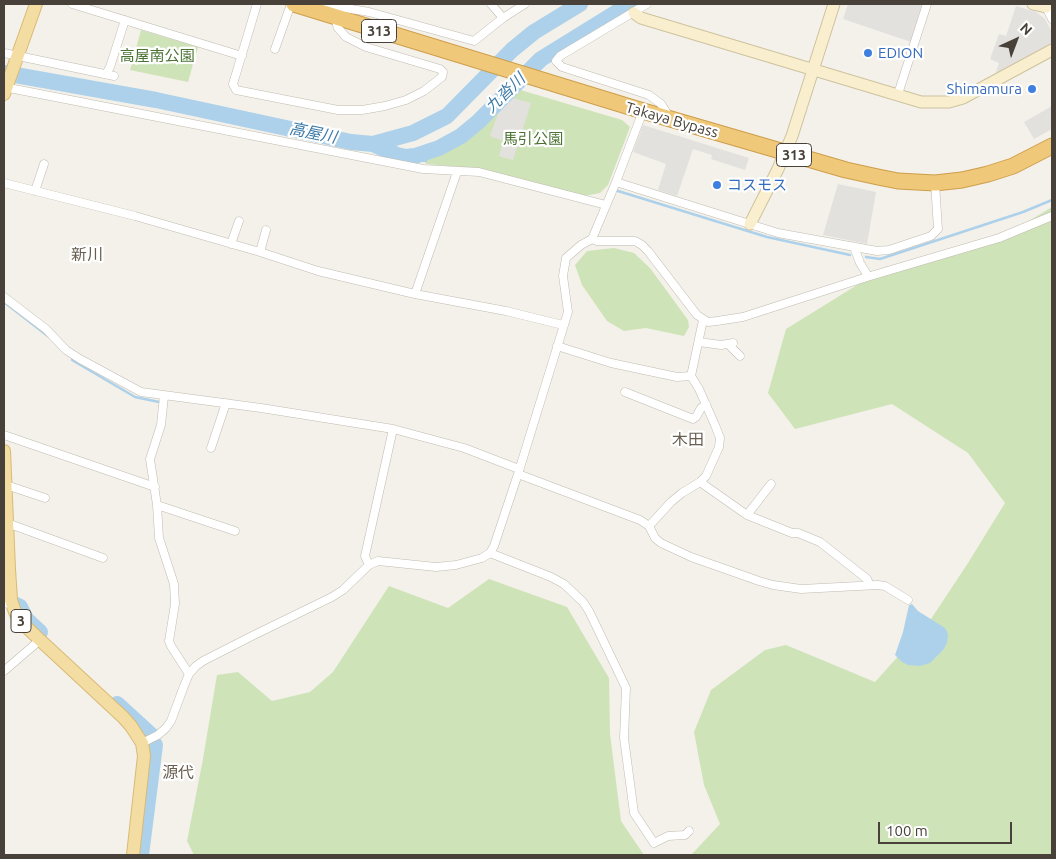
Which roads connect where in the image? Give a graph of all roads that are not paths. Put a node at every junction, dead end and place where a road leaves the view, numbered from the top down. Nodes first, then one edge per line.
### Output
1 (36, 4) edge
2 (72, 4) edge
3 (257, 4) edge
4 (292, 4) edge
5 (491, 4) edge
6 (525, 4) edge
7 (647, 4) edge
8 (834, 4) edge
9 (927, 4) edge
10 (1033, 4) edge
11 (1046, 6) edge
12 (317, 11) junction
13 (634, 13) junction
14 (335, 18) junction
15 (503, 18) junction
16 (1052, 19) edge
17 (125, 20) junction
18 (276, 49) dead end
19 (1052, 50) edge
20 (4, 54) edge
21 (242, 56) junction
22 (17, 58) junction
23 (813, 69) junction
24 (5, 88) edge
25 (898, 94) junction
26 (643, 111) junction
27 (672, 120) junction
28 (1052, 146) edge
29 (785, 152) junction
30 (44, 164) dead end
31 (457, 172) junction
32 (616, 182) junction
33 (4, 183) edge
34 (935, 183) junction
35 (35, 191) junction
36 (606, 205) junction
37 (1052, 216) edge
38 (239, 221) dead end
39 (750, 224) junction
40 (266, 230) dead end
41 (592, 238) junction
42 (231, 244) junction
43 (854, 247) junction
44 (260, 252) junction
45 (868, 276) junction
46 (415, 294) junction
47 (4, 297) edge
48 (702, 320) junction
49 (563, 326) junction
50 (699, 342) junction
51 (557, 346) junction
52 (740, 356) dead end
53 (691, 376) junction
54 (625, 392) dead end
55 (164, 396) junction
56 (226, 403) junction
57 (706, 404) junction
58 (393, 429) junction
59 (4, 435) edge
60 (210, 448) dead end
61 (4, 451) edge
62 (519, 471) junction
63 (700, 482) junction
64 (771, 484) dead end
65 (6, 485) junction
66 (155, 487) junction
67 (45, 498) dead end
68 (157, 505) junction
69 (747, 515) junction
70 (7, 523) junction
71 (648, 526) junction
72 (235, 532) dead end
73 (490, 553) junction
74 (103, 558) dead end
75 (369, 565) junction
76 (870, 585) junction
77 (908, 600) dead end
78 (8, 604) edge
79 (40, 640) junction
80 (4, 671) edge
81 (190, 674) junction
82 (142, 743) junction
83 (689, 831) dead end
84 (132, 855) edge

1 - 22 main road
2 - 17 street
3 - 21 street
4 - 12 highway, Takaya Bypass / 313
4 - 18 street
5 - 15 street
6 - 15 street
7 - 13 street
8 - 23 street
9 - 25 street
10 - 11 street
11 - 16 street
12 - 14 highway, Takaya Bypass / 313
12 - 15 street
13 - 23 street
13 - 27 street
14 - 21 street
14 - 26 highway, Takaya Bypass / 313
17 - 21 street
17 - 22 street
19 - 25 street
20 - 22 street
22 - 24 main road
23 - 25 street
23 - 29 street
24 - 31 street
26 - 27 highway, Takaya Bypass / 313
26 - 32 street
27 - 29 highway, Takaya Bypass / 313
28 - 34 highway, Takaya Bypass / 313
29 - 34 highway, Takaya Bypass / 313
29 - 39 street
30 - 35 street
31 - 36 street
31 - 46 street
32 - 36 street
32 - 39 street
33 - 35 street
34 - 43 street
35 - 42 street
36 - 41 street
37 - 45 street
38 - 42 street
39 - 43 street
40 - 44 street
41 - 48 street
41 - 49 street
42 - 44 street
43 - 45 street
44 - 46 street
45 - 48 street
46 - 49 street
47 - 55 street
48 - 50 street
49 - 51 street
50 - 52 street
50 - 53 street
51 - 53 street
51 - 62 street
53 - 57 street
54 - 57 street
55 - 56 street
55 - 66 street
56 - 58 street
56 - 60 street
57 - 63 street
58 - 62 street
58 - 75 street
59 - 66 street
61 - 65 main road, 3
62 - 71 street
62 - 73 street
63 - 69 street
63 - 71 street
64 - 69 street
65 - 67 street
65 - 70 main road, 3
66 - 68 street
68 - 72 street
68 - 81 street
69 - 76 street
70 - 74 street
70 - 78 main road, 3
71 - 76 street
73 - 75 street
73 - 83 street
75 - 81 street
76 - 77 street
78 - 79 main road, 3
79 - 80 street
79 - 82 main road, 3
81 - 82 street
82 - 84 main road

